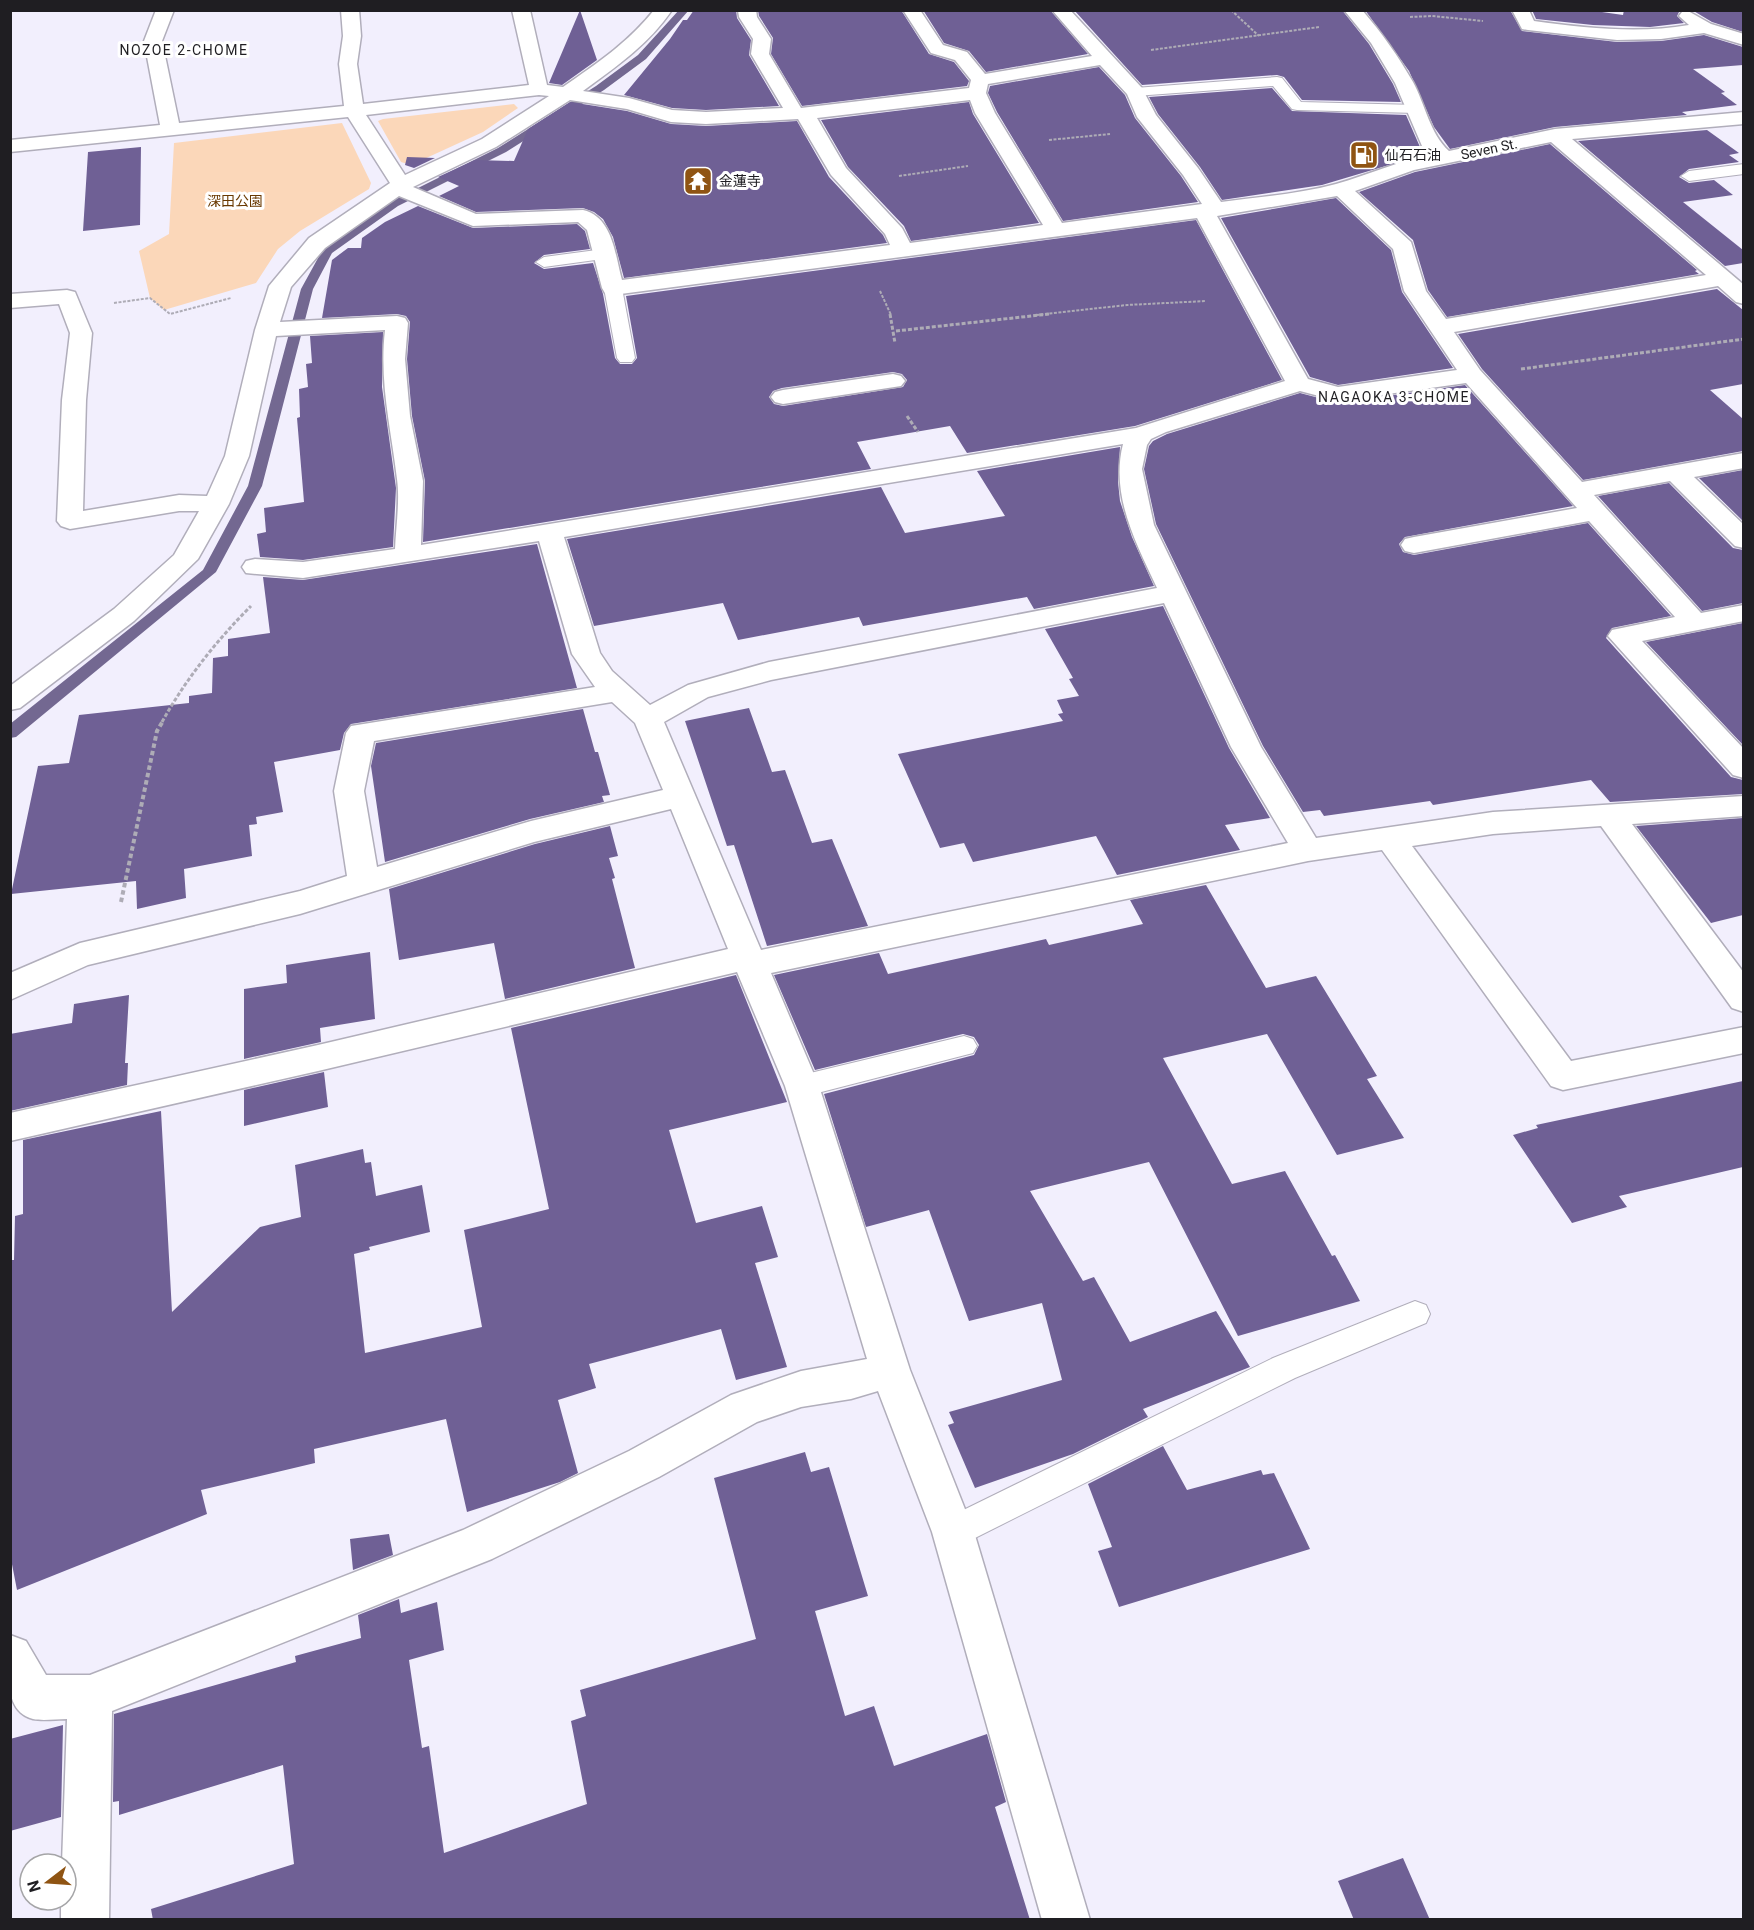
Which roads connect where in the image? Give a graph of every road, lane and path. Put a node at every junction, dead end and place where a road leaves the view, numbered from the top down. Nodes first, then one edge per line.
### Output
1 (165, 10) edge
2 (350, 10) edge
3 (521, 10) edge
4 (664, 10) edge
5 (747, 10) edge
6 (911, 10) edge
7 (1060, 10) edge
8 (1232, 10) edge
9 (1681, 10) edge
10 (1356, 15) edge
11 (1524, 18) edge
12 (1705, 28) junction
13 (1260, 36) junction
14 (1743, 40) edge
15 (1104, 58) junction
16 (979, 87) junction
17 (538, 89) junction
18 (1135, 92) junction
19 (572, 95) junction
20 (1417, 110) junction
21 (354, 111) junction
22 (799, 113) junction
23 (1743, 118) edge
24 (1722, 120) junction
25 (171, 130) junction
26 (1157, 130) junction
27 (1555, 135) junction
28 (1743, 136) edge
29 (10, 146) edge
30 (1009, 151) junction
31 (1446, 158) junction
32 (1743, 169) edge
33 (1689, 176) dead end
34 (849, 183) junction
35 (1341, 189) junction
36 (410, 191) junction
37 (1210, 211) junction
38 (1056, 230) junction
39 (902, 249) junction
40 (604, 255) junction
41 (544, 262) dead end
42 (1722, 279) junction
43 (280, 286) junction
44 (613, 288) junction
45 (1743, 297) edge
46 (1252, 298) junction
47 (10, 301) edge
48 (72, 307) junction
49 (1441, 327) junction
50 (266, 330) junction
51 (896, 331) dead end
52 (1743, 339) edge
53 (626, 358) dead end
54 (1472, 375) junction
55 (893, 381) dead end
56 (1299, 384) junction
57 (783, 397) dead end
58 (1142, 434) junction
59 (1743, 460) edge
60 (1676, 473) junction
61 (1577, 491) junction
62 (216, 504) junction
63 (1597, 512) junction
64 (549, 531) junction
65 (1743, 540) edge
66 (1414, 545) dead end
67 (408, 555) junction
68 (255, 567) dead end
69 (303, 570) junction
70 (1173, 593) junction
71 (1743, 613) edge
72 (1694, 622) junction
73 (619, 692) junction
74 (10, 701) edge
75 (648, 719) junction
76 (1743, 768) edge
77 (678, 797) junction
78 (1743, 806) edge
79 (1610, 815) junction
80 (1390, 839) junction
81 (1308, 850) junction
82 (364, 882) junction
83 (111, 947) junction
84 (749, 961) junction
85 (10, 988) edge
86 (1743, 999) edge
87 (1743, 1040) edge
88 (964, 1046) dead end
89 (802, 1086) junction
90 (10, 1127) edge
91 (1415, 1314) dead end
92 (890, 1370) junction
93 (953, 1532) junction
94 (10, 1656) edge
95 (90, 1697) junction
96 (85, 1920) edge
97 (1066, 1920) edge

1 - 25 street
2 - 21 street
3 - 17 street
4 - 19 street
5 - 22 street
6 - 16 street
7 - 15 street
8 - 13 path
9 - 12 street
10 - 11 path
10 - 13 path
10 - 20 street
11 - 12 street
12 - 14 street
13 - 15 path
15 - 16 street
15 - 18 street
16 - 22 street
16 - 30 street
17 - 19 street
17 - 21 street
18 - 20 lane
18 - 26 street
19 - 22 street
19 - 36 street
20 - 31 street
21 - 25 street
21 - 36 street
22 - 34 street
23 - 24 street, Seven St.
24 - 27 street, Seven St.
24 - 28 street
25 - 29 street
26 - 30 path
26 - 37 street
27 - 31 street, Seven St.
27 - 42 street
30 - 34 path
30 - 38 street
31 - 35 street, Seven St.
32 - 33 lane
34 - 39 street
35 - 37 street, Seven St.
35 - 49 street
36 - 40 street
36 - 43 street
37 - 38 street, Seven St.
37 - 46 street
38 - 39 street, Seven St.
39 - 44 street, Seven St.
40 - 41 lane
40 - 44 street
42 - 45 street
42 - 49 street
43 - 48 path
43 - 50 street
44 - 53 lane
46 - 51 path
46 - 56 street
47 - 48 street
48 - 62 street
49 - 54 street
50 - 62 street
50 - 67 street
52 - 54 path
54 - 56 street
54 - 61 street
55 - 57 street
56 - 58 street
58 - 64 street
58 - 70 street
59 - 60 street
60 - 61 street
60 - 65 street
61 - 63 street
62 - 74 street
63 - 66 street
63 - 72 street
64 - 67 street
64 - 73 street
67 - 69 street
68 - 69 street
69 - 83 path
70 - 75 street
70 - 81 street
71 - 72 street
72 - 76 street
73 - 75 street
73 - 82 street
75 - 77 street
77 - 82 street
77 - 84 street
78 - 79 street
79 - 80 street
79 - 86 street
80 - 81 street
80 - 87 street
81 - 84 street
82 - 83 street
83 - 85 street
84 - 89 street
84 - 90 street
88 - 89 lane
89 - 92 street
91 - 93 lane
92 - 93 street
92 - 95 street
93 - 97 street
94 - 95 street
95 - 96 street

